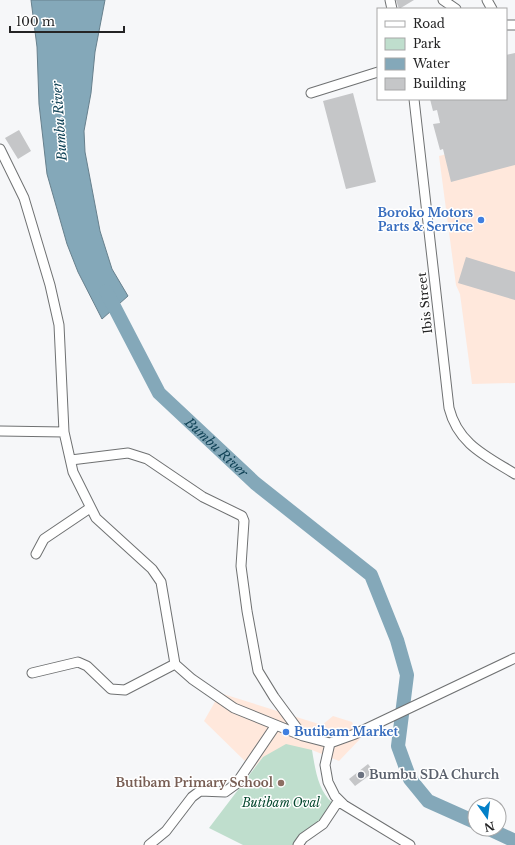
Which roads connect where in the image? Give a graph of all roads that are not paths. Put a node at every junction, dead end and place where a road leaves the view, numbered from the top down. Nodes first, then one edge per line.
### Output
1 (443, 0) edge
2 (455, 8) edge
3 (377, 72) edge
4 (311, 93) dead end
5 (414, 100) edge
6 (0, 149) edge
7 (4, 168) edge
8 (0, 431) edge
9 (64, 432) junction
10 (71, 460) junction
11 (515, 474) edge
12 (90, 508) junction
13 (36, 554) dead end
14 (515, 658) edge
15 (175, 664) junction
16 (32, 673) dead end
17 (276, 725) junction
18 (303, 736) junction
19 (330, 743) junction
20 (339, 800) junction
21 (149, 845) edge
22 (298, 845) edge
23 (410, 845) edge

1 - 2 street
3 - 4 street
5 - 11 street, Ibis Street
6 - 7 street
7 - 9 street
8 - 9 street
9 - 10 street
10 - 12 street
10 - 18 street
12 - 13 street
12 - 15 street
14 - 19 street
15 - 16 street
15 - 17 street
17 - 18 street
17 - 21 street
18 - 19 street
19 - 20 street
20 - 22 street
20 - 23 street

